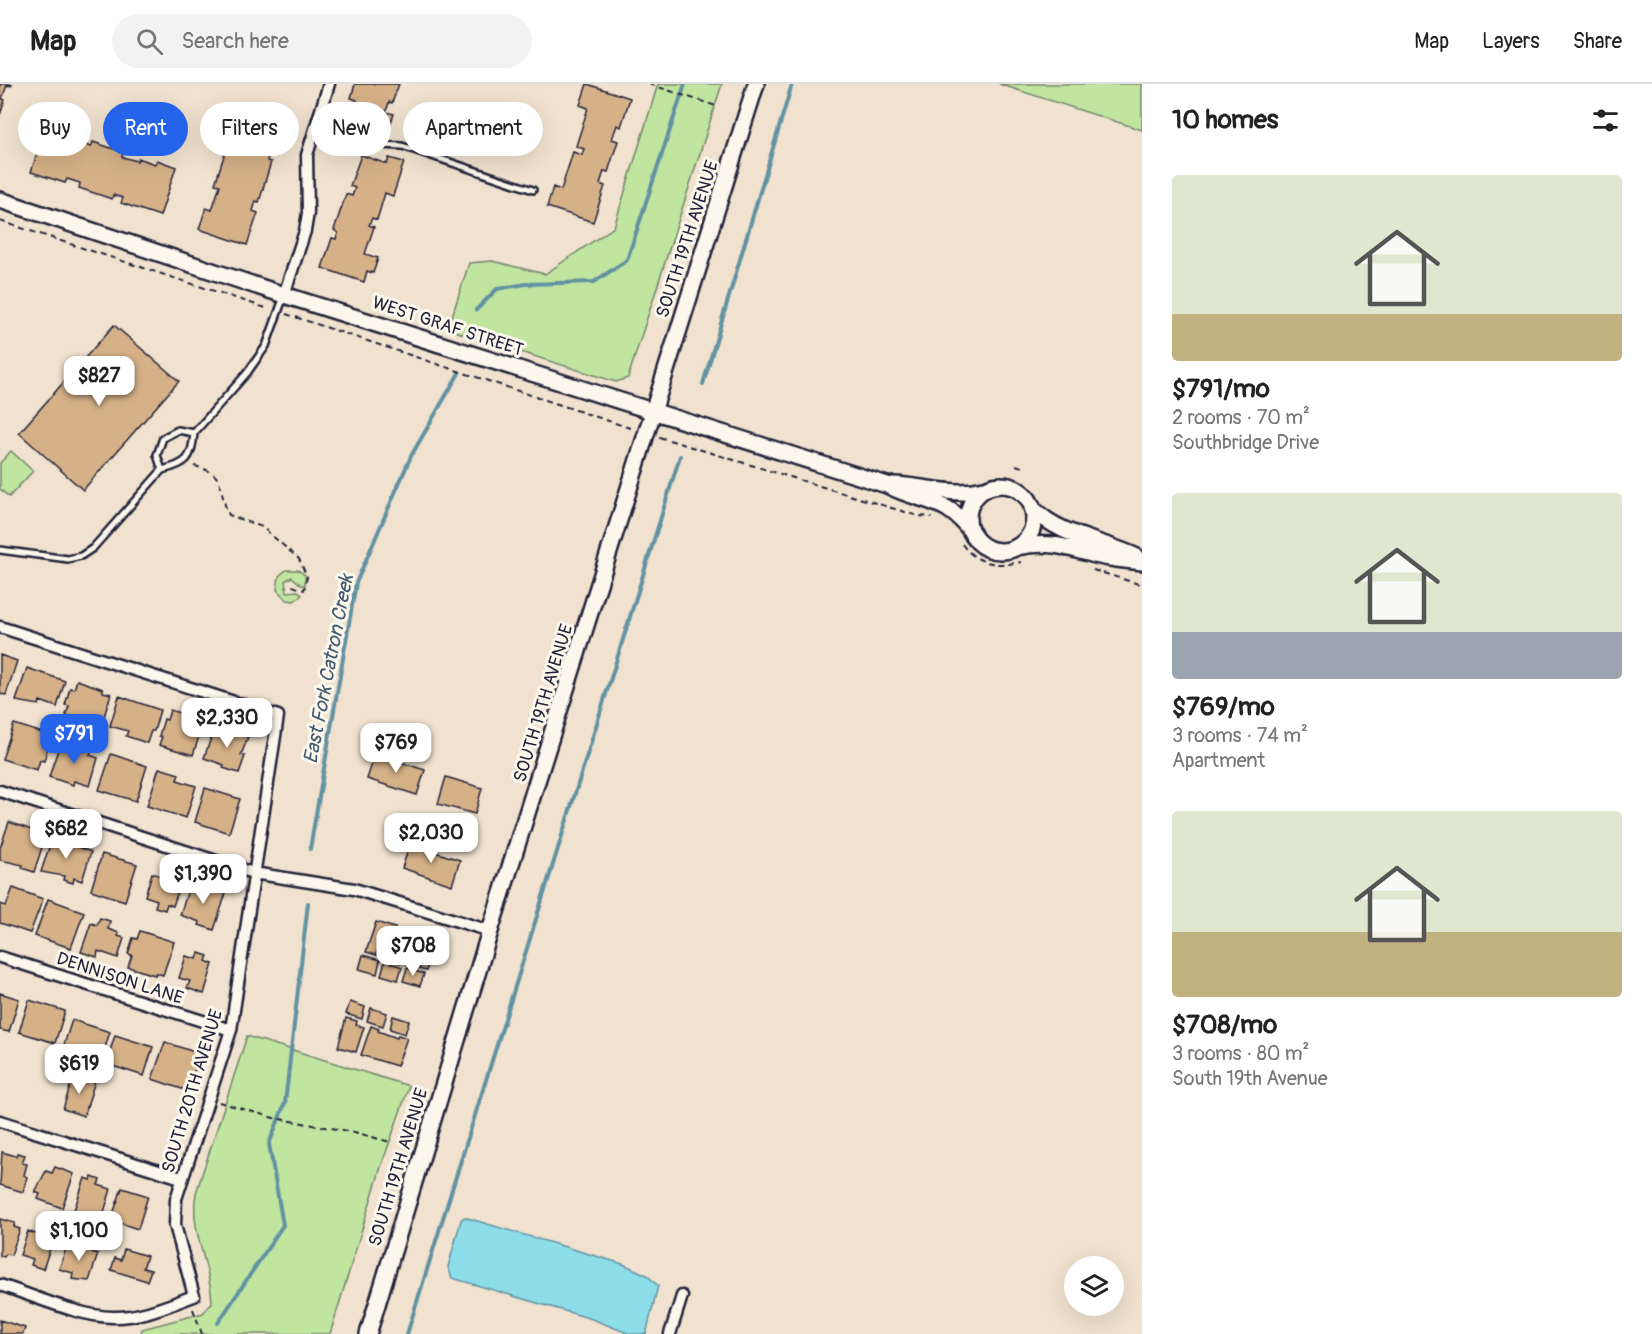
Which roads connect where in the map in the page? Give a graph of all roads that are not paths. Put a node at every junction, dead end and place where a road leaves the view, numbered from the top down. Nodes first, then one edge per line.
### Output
1 (329, 84) edge
2 (756, 84) edge
3 (323, 102) edge
4 (311, 142) edge
5 (391, 146) edge
6 (533, 190) dead end
7 (0, 200) edge
8 (285, 295) junction
9 (653, 412) junction
10 (195, 433) junction
11 (162, 470) junction
12 (887, 485) junction
13 (988, 488) junction
14 (1032, 508) junction
15 (967, 538) junction
16 (1014, 548) junction
17 (0, 550) edge
18 (1142, 561) edge
19 (0, 627) edge
20 (0, 791) edge
21 (253, 873) junction
22 (490, 931) junction
23 (0, 957) edge
24 (231, 1030) junction
25 (0, 1120) edge
26 (181, 1178) junction
27 (0, 1285) edge
28 (682, 1296) dead end
29 (368, 1334) edge
30 (670, 1334) edge

1 - 3 street
2 - 9 main road, SOUTH 19TH AVENUE
4 - 8 street
5 - 6 lane
7 - 8 main road, WEST GRAF STREET
8 - 9 main road, WEST GRAF STREET
8 - 10 lane
9 - 12 main road, WEST GRAF STREET
9 - 22 main road, SOUTH 19TH AVENUE
10 - 11 lane
10 - 11 lane
11 - 17 lane
12 - 13 main road, WEST GRAF STREET
12 - 15 main road, WEST GRAF STREET
13 - 14 main road
13 - 15 main road
14 - 16 main road
14 - 18 main road
15 - 16 main road
16 - 18 main road
19 - 21 street, SOUTH 20TH AVENUE
20 - 21 street
21 - 22 street
21 - 24 street, SOUTH 20TH AVENUE
22 - 29 main road, SOUTH 19TH AVENUE
23 - 24 street, DENNISON LANE
24 - 26 street, SOUTH 20TH AVENUE
25 - 26 street
26 - 27 street, SOUTH 20TH AVENUE
28 - 30 street

